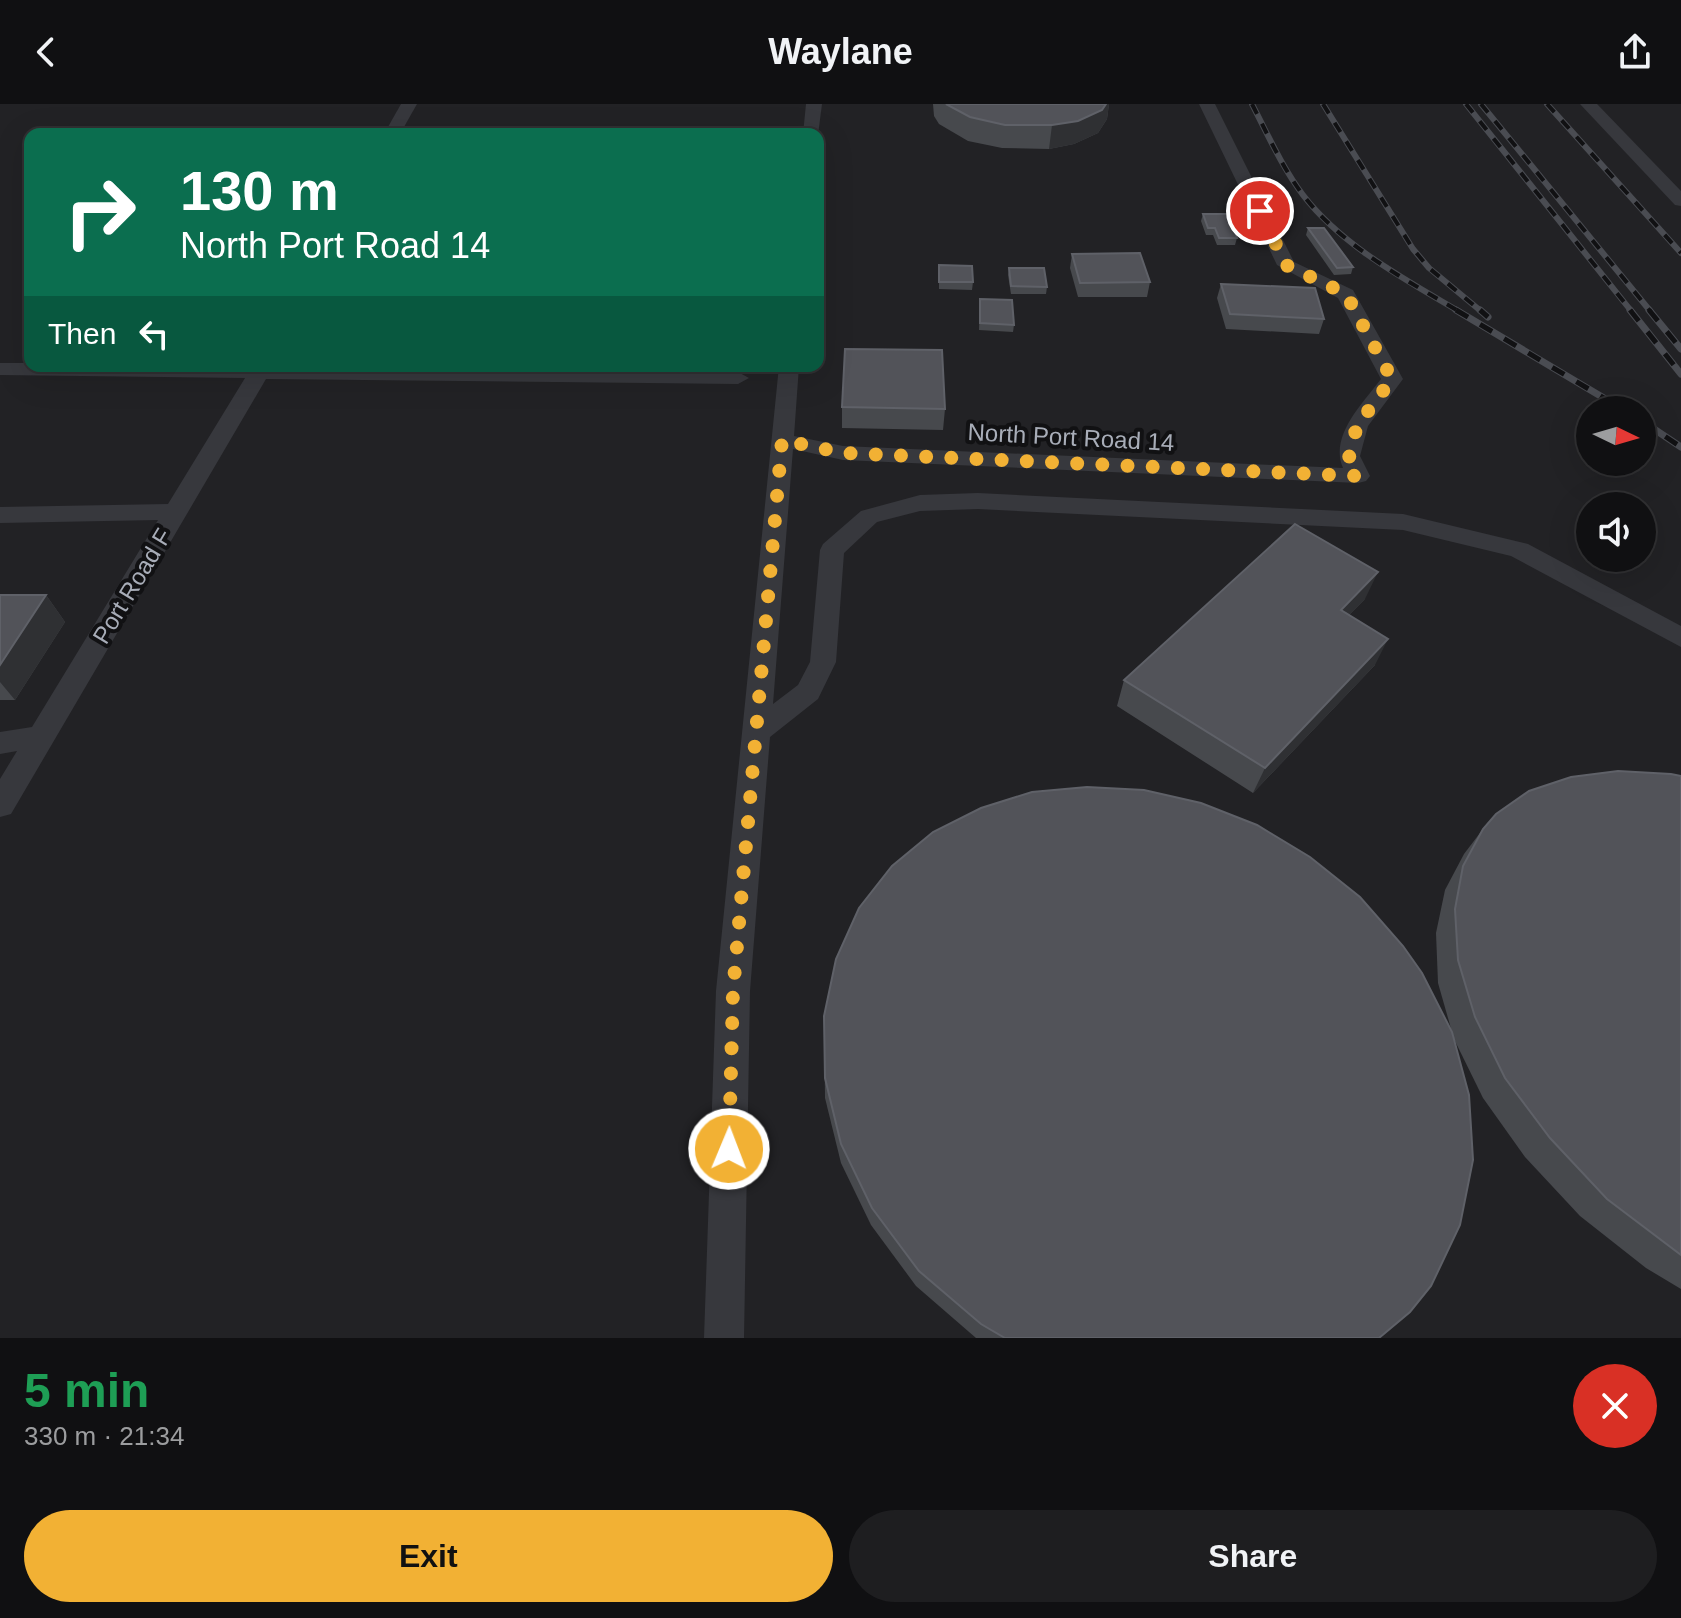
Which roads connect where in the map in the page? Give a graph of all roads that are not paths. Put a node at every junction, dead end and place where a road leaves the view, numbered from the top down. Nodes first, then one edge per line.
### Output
1 (409, 104) edge
2 (814, 104) edge
3 (1207, 104) edge
4 (1588, 104) edge
5 (395, 128) edge
6 (812, 128) edge
7 (1678, 191) edge
8 (0, 369) edge
9 (24, 369) edge
10 (260, 372) edge
11 (421, 372) edge
12 (788, 372) edge
13 (738, 378) dead end
14 (782, 440) junction
15 (176, 512) junction
16 (0, 515) edge
17 (1681, 638) edge
18 (756, 732) junction
19 (41, 736) junction
20 (0, 743) edge
21 (0, 805) edge
22 (724, 1338) edge

1 - 5 lane
2 - 6 lane
3 - 14 lane, North Port Road 14
4 - 7 lane
8 - 9 lane
10 - 15 lane, Port Road F
11 - 13 lane
12 - 14 lane
14 - 18 lane
15 - 16 lane
15 - 19 lane, Port Road F
17 - 18 lane
18 - 22 lane
19 - 20 lane
19 - 21 lane, Port Road F

